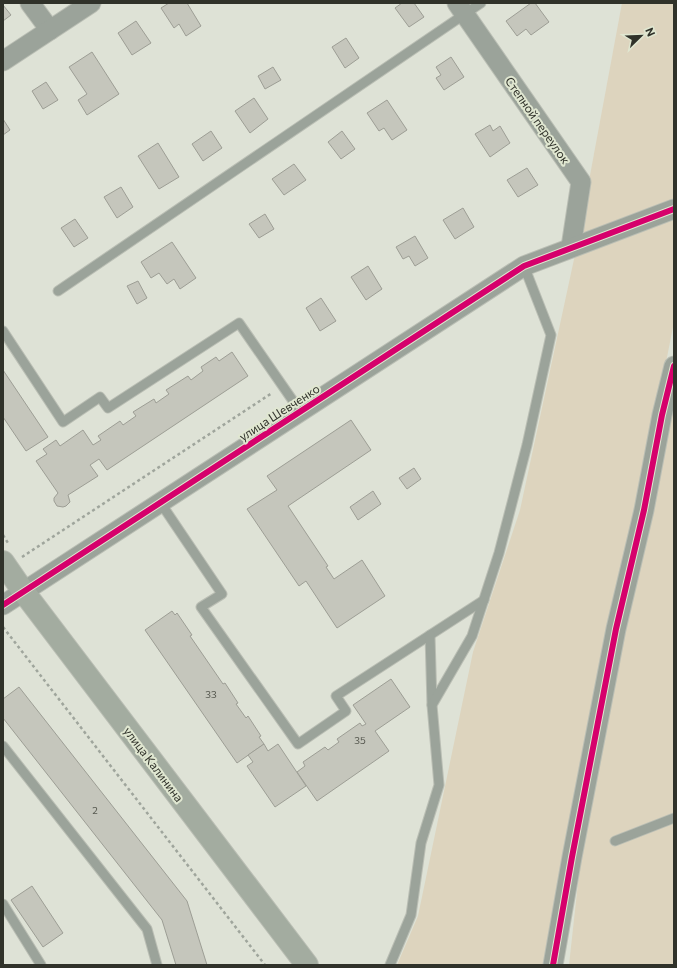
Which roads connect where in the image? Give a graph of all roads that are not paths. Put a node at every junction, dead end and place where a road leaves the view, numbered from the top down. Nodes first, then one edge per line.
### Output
1 (30, 3) edge
2 (91, 3) edge
3 (481, 3) edge
4 (461, 9) edge
5 (50, 30) junction
6 (3, 61) edge
7 (674, 209) edge
8 (571, 247) junction
9 (524, 266) junction
10 (58, 291) dead end
11 (3, 331) edge
12 (674, 366) edge
13 (300, 411) junction
14 (160, 502) junction
15 (5, 564) edge
16 (23, 591) junction
17 (484, 600) junction
18 (3, 605) edge
19 (430, 635) junction
20 (432, 705) junction
21 (5, 752) edge
22 (674, 818) edge
23 (615, 841) dead end
24 (5, 910) edge
25 (41, 965) edge
26 (157, 965) edge
27 (307, 965) edge
28 (390, 965) edge
29 (553, 965) edge

1 - 5 street
2 - 5 street
3 - 4 lane
4 - 8 street, Степной переулок
4 - 10 lane
5 - 6 street
7 - 8 street, улица Шевченко
8 - 9 street, улица Шевченко
9 - 13 street, улица Шевченко
9 - 17 lane
11 - 13 lane
12 - 29 street
13 - 14 street, улица Шевченко
14 - 16 street, улица Шевченко
14 - 19 lane
15 - 16 main road, улица Калинина
16 - 18 street, улица Шевченко
16 - 27 main road, улица Калинина
17 - 19 lane
17 - 20 lane
19 - 20 lane
20 - 28 lane
21 - 26 lane
22 - 23 lane
24 - 25 lane

